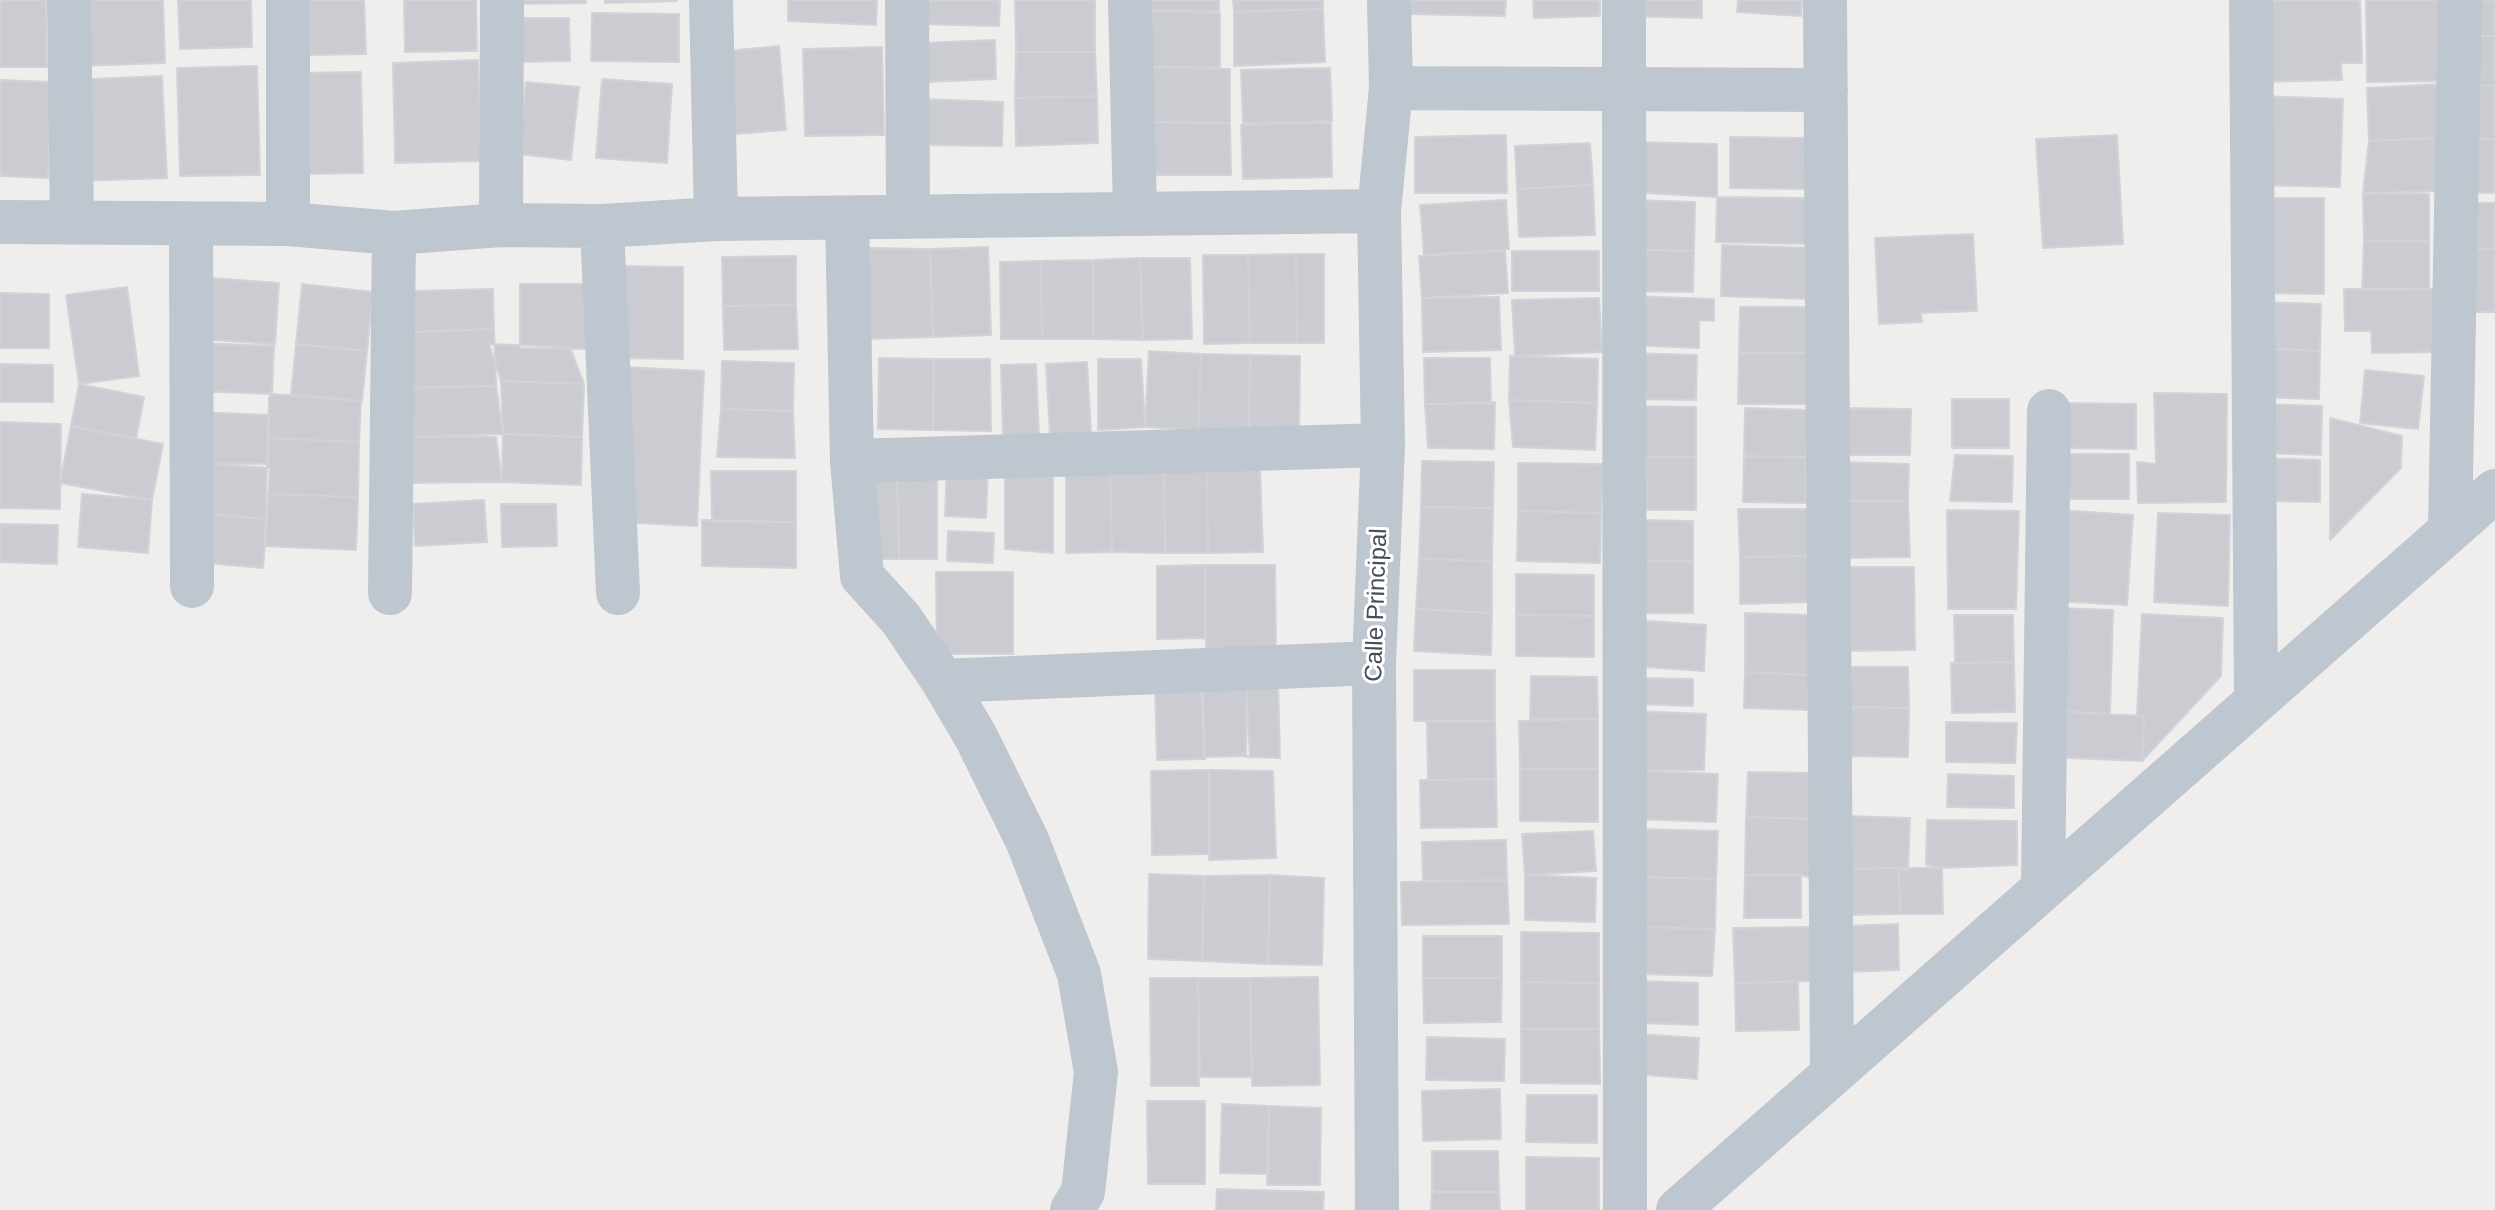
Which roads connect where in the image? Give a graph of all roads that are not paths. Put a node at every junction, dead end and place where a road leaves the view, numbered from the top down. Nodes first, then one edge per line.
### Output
1 (69, 0) edge
2 (288, 0) edge
3 (502, 0) edge
4 (711, 0) edge
5 (907, 0) edge
6 (1130, 0) edge
7 (1389, 0) edge
8 (1624, 0) edge
9 (1825, 0) edge
10 (2251, 0) edge
11 (2460, 0) edge
12 (1391, 88) junction
13 (1625, 88) junction
14 (1826, 90) junction
15 (1379, 211) junction
16 (1135, 213) junction
17 (908, 217) junction
18 (847, 218) junction
19 (716, 219) junction
20 (72, 221) junction
21 (0, 222) edge
22 (288, 224) junction
23 (191, 225) junction
24 (501, 225) junction
25 (602, 226) junction
26 (394, 233) junction
27 (2049, 411) dead end
28 (1383, 445) junction
29 (852, 461) junction
30 (2495, 491) edge
31 (2450, 530) junction
32 (192, 586) dead end
33 (390, 593) dead end
34 (618, 593) dead end
35 (1374, 663) junction
36 (943, 681) junction
37 (2256, 701) junction
38 (2043, 888) junction
39 (1832, 1074) junction
40 (1072, 1210) edge
41 (1377, 1210) edge
42 (1625, 1210) edge
43 (1678, 1210) edge

1 - 20 street
2 - 22 street
3 - 24 street
4 - 19 street
5 - 17 street
6 - 16 street
7 - 12 street, Calle Principal
8 - 13 street
9 - 14 street
10 - 37 street
11 - 31 street
12 - 13 street
12 - 15 street, Calle Principal
13 - 14 street
13 - 42 street
14 - 39 street
15 - 16 street
15 - 28 street, Calle Principal
16 - 17 street
17 - 18 street
18 - 19 street
18 - 29 street
19 - 25 street
20 - 21 street
20 - 23 street
22 - 23 street
22 - 26 street
23 - 32 street
24 - 25 street
24 - 26 street
25 - 34 street
26 - 33 street
27 - 38 street
28 - 29 street
28 - 35 street, Calle Principal
29 - 36 street
30 - 31 street
31 - 37 street
35 - 36 street
35 - 41 street, Calle Principal
36 - 40 street
37 - 38 street
38 - 39 street
39 - 43 street

